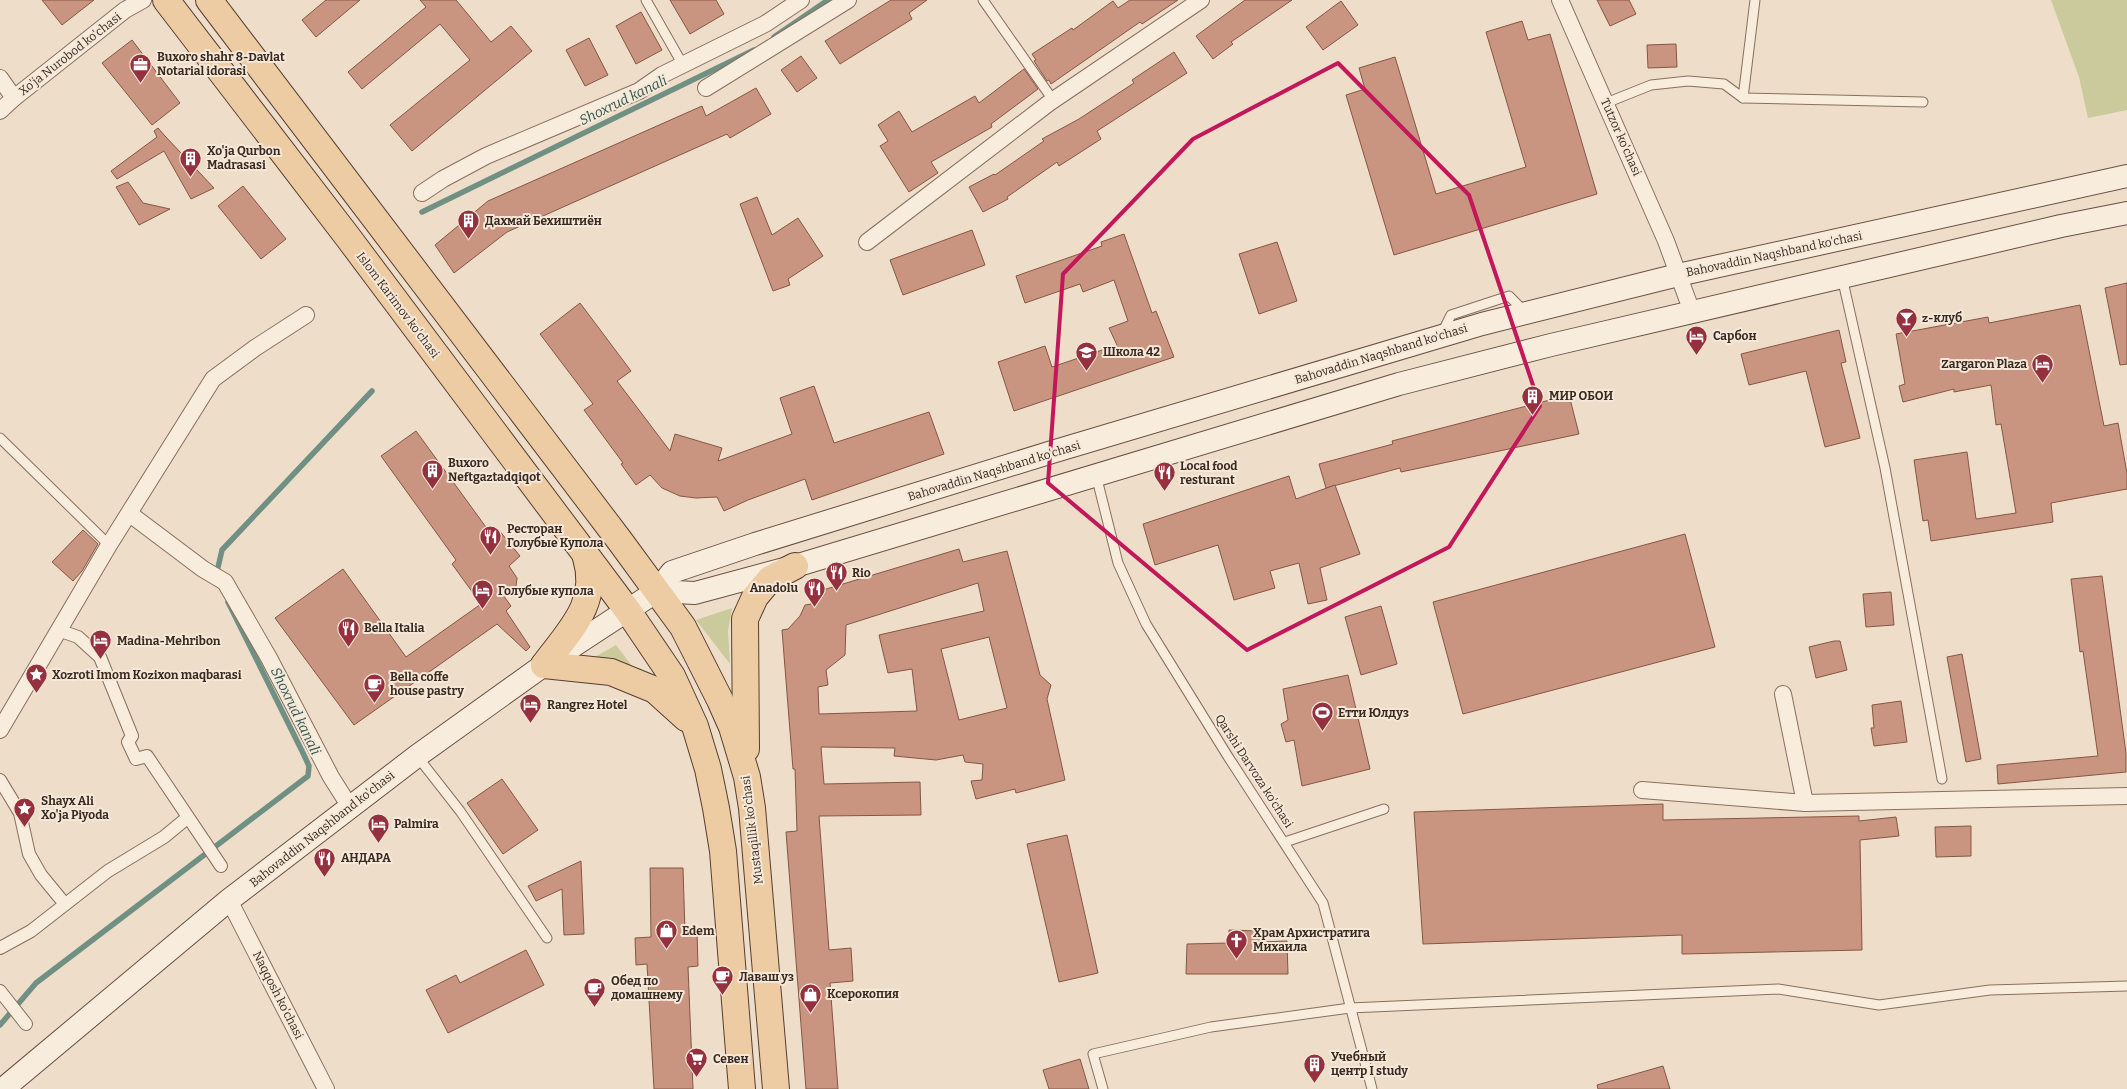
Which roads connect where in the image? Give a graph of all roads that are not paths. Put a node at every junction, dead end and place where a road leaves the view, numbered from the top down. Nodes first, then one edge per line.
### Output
1 (143, 0) edge
2 (166, 0) edge
3 (209, 0) edge
4 (646, 0) edge
5 (801, 0) edge
6 (848, 0) edge
7 (983, 0) edge
8 (1200, 0) edge
9 (1560, 0) edge
10 (1755, 0) edge
11 (684, 65) junction
12 (0, 78) edge
13 (706, 88) dead end
14 (14, 98) junction
15 (1743, 98) junction
16 (1053, 100) junction
17 (1923, 102) dead end
18 (1606, 103) junction
19 (0, 111) edge
20 (2127, 176) edge
21 (422, 193) dead end
22 (2127, 212) edge
23 (867, 242) dead end
24 (1678, 275) junction
25 (1842, 277) junction
26 (1692, 312) junction
27 (306, 315) dead end
28 (0, 438) edge
29 (1096, 475) junction
30 (130, 514) junction
31 (109, 545) junction
32 (585, 554) junction
33 (795, 566) junction
34 (657, 592) junction
35 (628, 610) junction
36 (58, 630) junction
37 (544, 665) junction
38 (1783, 694) dead end
39 (695, 726) junction
40 (0, 730) edge
41 (417, 756) junction
42 (747, 777) junction
43 (1942, 778) dead end
44 (0, 780) edge
45 (1642, 790) dead end
46 (2127, 796) edge
47 (1805, 803) junction
48 (350, 807) junction
49 (1384, 809) dead end
50 (187, 818) junction
51 (1285, 842) junction
52 (221, 866) dead end
53 (229, 900) junction
54 (64, 903) junction
55 (547, 938) dead end
56 (0, 948) edge
57 (2127, 986) edge
58 (0, 991) edge
59 (1350, 1008) junction
60 (26, 1024) dead end
61 (4, 1089) edge
62 (326, 1089) edge
63 (742, 1089) edge
64 (776, 1089) edge
65 (1103, 1089) edge
66 (1372, 1089) edge

1 - 14 street, Xo'ja Nurobod ko'chasi
2 - 32 main road, Islom Karimov ko'chasi
3 - 34 main road
4 - 11 lane
5 - 11 street
6 - 13 street
7 - 16 lane
8 - 16 street
9 - 18 street, Tutzor ko'chasi
10 - 15 lane
11 - 21 street
12 - 14 street
14 - 19 street, Xo'ja Nurobod ko'chasi
15 - 17 lane
15 - 18 lane
16 - 23 street
18 - 24 street, Tutzor ko'chasi
20 - 24 main road, Bahovaddin Naqshband ko'chasi
22 - 25 main road
24 - 26 street, Tutzor ko'chasi
24 - 34 main road, Bahovaddin Naqshband ko'chasi
25 - 26 main road
25 - 43 lane
26 - 29 main road
27 - 30 street
28 - 31 lane
29 - 33 main road
29 - 51 lane, Qarshi Darvoza ko'chasi
30 - 31 street
30 - 48 street
31 - 36 street
32 - 35 main road, Islom Karimov ko'chasi
32 - 37 main road
33 - 34 main road
33 - 42 main road
34 - 35 main road, Bahovaddin Naqshband ko'chasi
34 - 42 main road, Mustaqillik ko'chasi
35 - 37 main road, Bahovaddin Naqshband ko'chasi
35 - 39 main road
36 - 40 street
36 - 50 street
37 - 39 main road
37 - 41 main road, Bahovaddin Naqshband ko'chasi
38 - 47 street
39 - 63 main road
41 - 48 main road, Bahovaddin Naqshband ko'chasi
41 - 55 lane
42 - 64 main road, Mustaqillik ko'chasi
44 - 54 street
45 - 47 street
46 - 47 street
48 - 53 main road, Bahovaddin Naqshband ko'chasi
49 - 51 lane
50 - 52 street
50 - 54 street
51 - 59 lane, Qarshi Darvoza ko'chasi
53 - 61 main road, Bahovaddin Naqshband ko'chasi
53 - 62 street, Naqqosh ko'chasi
54 - 56 street
57 - 59 lane
58 - 60 street
59 - 65 lane
59 - 66 lane, Qarshi Darvoza ko'chasi

